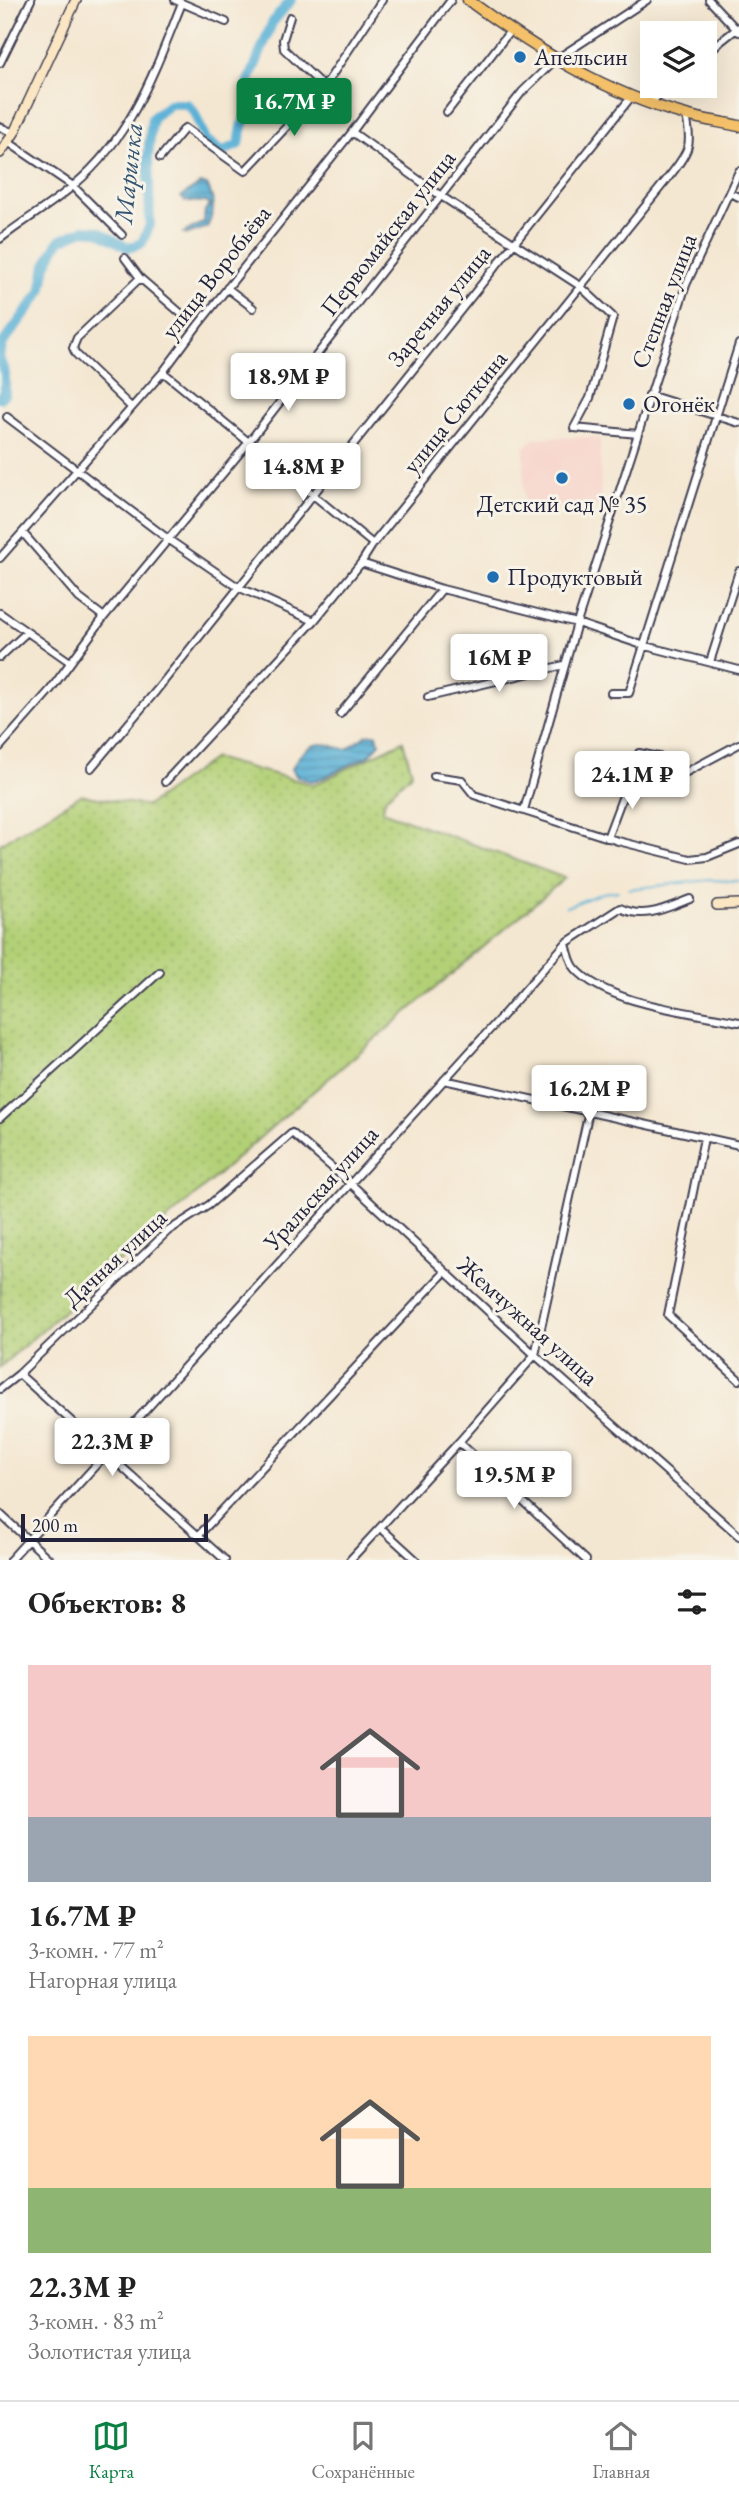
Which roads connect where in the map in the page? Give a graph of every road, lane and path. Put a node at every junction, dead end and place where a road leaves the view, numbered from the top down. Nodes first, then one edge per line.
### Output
1 (31, 0) edge
2 (76, 0) edge
3 (175, 0) edge
4 (382, 0) edge
5 (452, 0) edge
6 (468, 0) edge
7 (647, 0) edge
8 (709, 0) edge
9 (182, 3) junction
10 (290, 17) dead end
11 (226, 22) dead end
12 (738, 29) edge
13 (510, 31) junction
14 (717, 45) edge
15 (555, 60) junction
16 (0, 64) edge
17 (324, 87) junction
18 (632, 96) junction
19 (656, 98) edge
20 (650, 103) junction
21 (447, 112) dead end
22 (686, 115) junction
23 (739, 126) edge
24 (0, 127) edge
25 (352, 132) junction
26 (11, 137) junction
27 (0, 153) edge
28 (160, 158) dead end
29 (739, 171) edge
30 (73, 186) junction
31 (729, 193) junction
32 (441, 196) junction
33 (739, 197) edge
34 (122, 235) dead end
35 (0, 239) edge
36 (515, 243) junction
37 (125, 258) dead end
38 (140, 278) junction
39 (580, 286) junction
40 (227, 288) junction
41 (253, 308) dead end
42 (184, 316) dead end
43 (739, 344) edge
44 (163, 372) junction
45 (649, 395) junction
46 (131, 407) junction
47 (716, 415) junction
48 (7, 417) dead end
49 (739, 423) edge
50 (638, 434) junction
51 (248, 443) junction
52 (78, 470) junction
53 (313, 494) junction
54 (23, 533) junction
55 (168, 538) junction
56 (373, 544) junction
57 (0, 558) edge
58 (362, 563) junction
59 (739, 571) edge
60 (238, 587) junction
61 (442, 589) junction
62 (0, 613) edge
63 (104, 617) junction
64 (314, 621) junction
65 (577, 624) junction
66 (26, 633) junction
67 (642, 645) junction
68 (0, 657) edge
69 (69, 662) junction
70 (710, 662) junction
71 (564, 665) junction
72 (739, 670) edge
73 (611, 693) dead end
74 (428, 697) dead end
75 (340, 714) dead end
76 (739, 744) edge
77 (0, 747) edge
78 (636, 765) junction
79 (91, 768) dead end
80 (656, 771) junction
81 (434, 776) dead end
82 (165, 782) dead end
83 (524, 810) junction
84 (607, 838) junction
85 (739, 844) edge
86 (690, 899) dead end
87 (739, 904) edge
88 (717, 905) dead end
89 (566, 943) junction
90 (160, 972) dead end
91 (739, 1022) edge
92 (444, 1080) junction
93 (589, 1111) junction
94 (0, 1118) edge
95 (292, 1133) joint
96 (704, 1138) junction
97 (739, 1145) edge
98 (350, 1183) junction
99 (444, 1272) junction
100 (535, 1355) junction
101 (19, 1374) junction
102 (739, 1380) edge
103 (0, 1389) edge
104 (459, 1442) junction
105 (106, 1454) junction
106 (0, 1514) edge
107 (381, 1528) junction
108 (198, 1536) junction
109 (739, 1536) edge
110 (28, 1541) junction
111 (10, 1560) edge
112 (50, 1560) edge
113 (225, 1560) edge
114 (350, 1560) edge
115 (416, 1560) edge
116 (586, 1560) edge

1 - 16 street
2 - 26 street
3 - 9 street
4 - 17 street
5 - 25 street, улица Воробьёва
6 - 13 main road
7 - 15 street, Первомайская улица
8 - 12 street
9 - 11 street
9 - 30 street
10 - 17 street
12 - 14 street
13 - 15 main road
13 - 21 street
15 - 18 main road
15 - 32 street, Первомайская улица
17 - 28 street
18 - 20 main road
18 - 36 street, Заречная улица
19 - 20 street
20 - 22 main road
22 - 23 main road
22 - 39 street, улица Сюткина
24 - 26 street
25 - 32 street
25 - 40 street, улица Воробьёва
26 - 27 street
26 - 30 street
29 - 31 street, Степная улица
30 - 34 street
30 - 35 street
31 - 33 street
31 - 45 street, Степная улица
32 - 36 street
32 - 51 street, Первомайская улица
36 - 39 street
36 - 53 street, Заречная улица
37 - 38 street
38 - 42 street
38 - 46 street
39 - 50 street
39 - 56 street, улица Сюткина
40 - 41 street
40 - 44 street, улица Воробьёва
43 - 47 street
44 - 46 street, улица Воробьёва
44 - 51 street
45 - 47 street
45 - 50 street, Степная улица
46 - 52 street, улица Воробьёва
47 - 49 street
47 - 67 street
48 - 52 street
50 - 65 street, Степная улица
51 - 53 street
51 - 55 street, Первомайская улица
52 - 54 street, улица Воробьёва
52 - 55 street
53 - 56 street
53 - 60 street, Заречная улица
54 - 57 street, улица Воробьёва
54 - 63 street
55 - 60 street
55 - 63 street, Первомайская улица
56 - 58 street, улица Сюткина
58 - 61 street
58 - 64 street, улица Сюткина
59 - 70 street
60 - 64 street
60 - 79 street, Заречная улица
61 - 65 street
61 - 75 street
62 - 66 street
63 - 69 street, Первомайская улица
64 - 82 street, улица Сюткина
65 - 67 street
65 - 71 street, Степная улица
66 - 68 street
66 - 69 street
67 - 70 street
67 - 73 street
69 - 77 street, Первомайская улица
70 - 72 street
71 - 74 street
71 - 83 street, Степная улица
76 - 80 street
78 - 80 street
78 - 80 street
78 - 84 street
81 - 83 street
83 - 84 street
84 - 85 street
86 - 89 street, Уральская улица
87 - 88 street
89 - 91 street
89 - 92 street, Уральская улица
90 - 94 street
92 - 93 street
92 - 98 street, Уральская улица
93 - 96 street
93 - 100 street
95 - 98 street, Жемчужная улица
95 - 101 street, Дачная улица
96 - 97 street
96 - 102 street
98 - 99 street, Жемчужная улица
98 - 105 street, Уральская улица
99 - 100 street, Жемчужная улица
99 - 108 street
100 - 104 street
100 - 109 street, Жемчужная улица
101 - 103 street, Дачная улица
101 - 105 street
104 - 107 street
104 - 116 street
105 - 108 street
105 - 110 street, Уральская улица
106 - 110 street
107 - 114 street
107 - 115 street
108 - 113 street
110 - 111 street, Уральская улица
110 - 112 street

